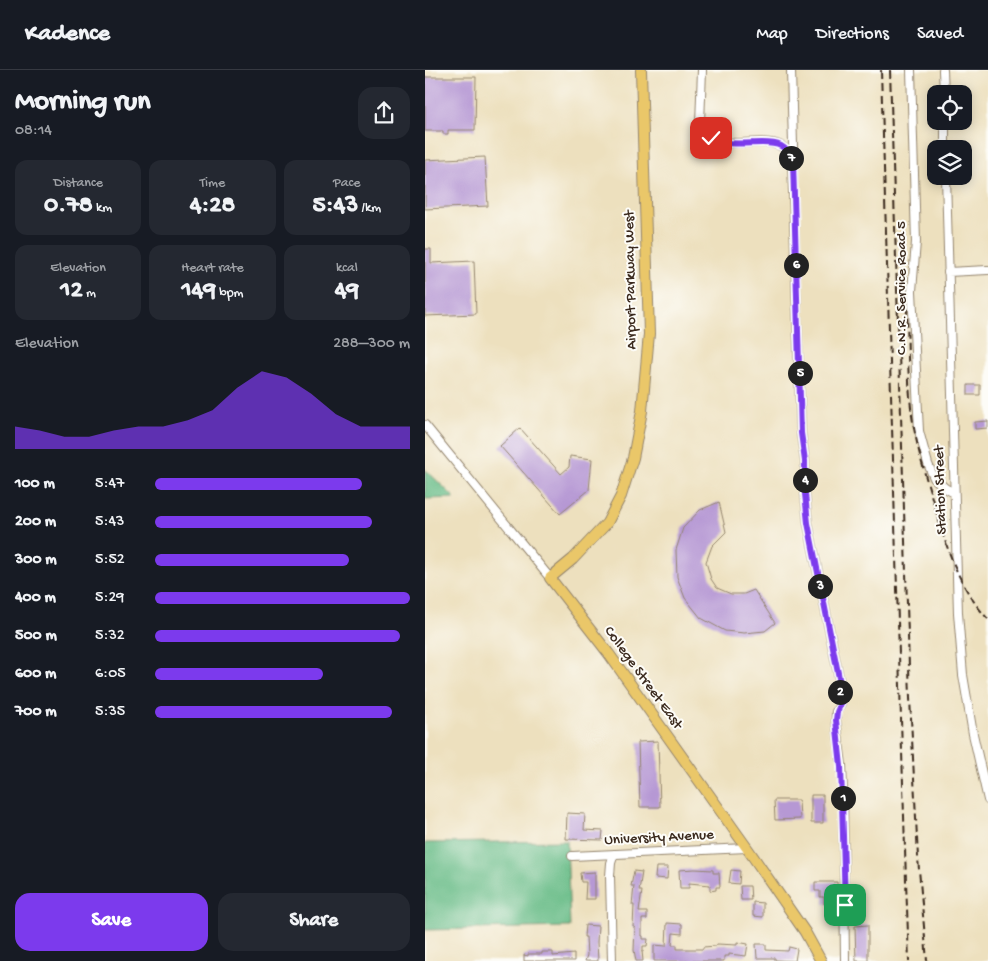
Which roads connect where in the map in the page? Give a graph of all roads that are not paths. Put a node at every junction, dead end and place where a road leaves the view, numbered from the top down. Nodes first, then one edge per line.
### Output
1 (641, 70) edge
2 (701, 70) edge
3 (791, 70) edge
4 (911, 70) edge
5 (943, 70) edge
6 (944, 85) edge
7 (789, 153) junction
8 (946, 185) edge
9 (988, 270) edge
10 (948, 272) junction
11 (425, 425) edge
12 (954, 493) junction
13 (550, 578) junction
14 (988, 800) edge
15 (747, 848) junction
16 (614, 854) junction
17 (572, 856) dead end
18 (612, 961) edge
19 (821, 961) edge
20 (845, 961) edge

1 - 13 main road, Airport Parkway West
2 - 7 street
3 - 7 street
4 - 12 street, C.N.R. Service Road 5
5 - 6 street
7 - 20 street
8 - 10 street, Station Street
9 - 10 street
10 - 12 street, Station Street
11 - 13 street, College Street East
12 - 14 street, Station Street
13 - 15 main road, College Street East
15 - 16 street, University Avenue
15 - 19 main road, College Street East
16 - 17 street, University Avenue
16 - 18 street

